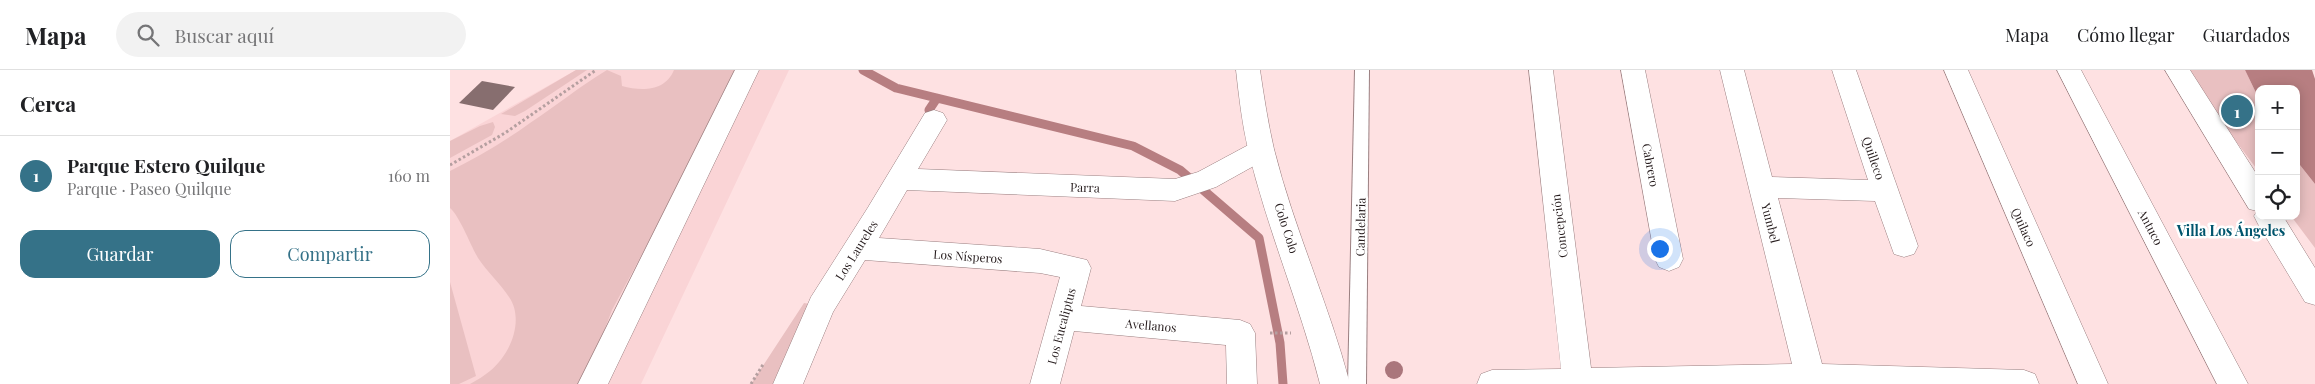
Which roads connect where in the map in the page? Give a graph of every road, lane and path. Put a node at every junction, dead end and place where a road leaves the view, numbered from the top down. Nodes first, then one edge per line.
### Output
1 (596, 70) edge
2 (747, 70) edge
3 (1248, 70) edge
4 (1362, 70) edge
5 (1541, 70) edge
6 (1633, 70) edge
7 (1732, 70) edge
8 (1844, 70) edge
9 (1956, 70) edge
10 (2069, 70) edge
11 (2177, 70) edge
12 (934, 120) dead end
13 (1261, 150) junction
14 (450, 165) edge
15 (899, 179) junction
16 (1762, 187) junction
17 (1886, 191) junction
18 (2255, 195) edge
19 (2270, 220) edge
20 (1904, 246) dead end
21 (858, 248) junction
22 (1669, 259) dead end
23 (1077, 268) joint
24 (2315, 293) edge
25 (1063, 317) junction
26 (1810, 377) junction
27 (1578, 382) junction
28 (593, 384) edge
29 (788, 384) edge
30 (1045, 384) edge
31 (1242, 384) edge
32 (1335, 384) edge
33 (1357, 384) edge
34 (1492, 384) edge
35 (2024, 384) edge
36 (2093, 384) edge
37 (2233, 384) edge

1 - 14 path
2 - 28 street
3 - 13 street, Colo Colo
4 - 33 lane, Candelaria
5 - 27 street, Concepción
6 - 22 street, Cabrero
7 - 16 street, Yumbel
8 - 17 street, Quilleco
9 - 36 street, Quilaco
10 - 37 street, Antuco
11 - 18 street
12 - 15 street, Los Laureles
13 - 15 street, Parra
13 - 32 street, Colo Colo
15 - 21 street, Los Laureles
16 - 17 street
16 - 26 street, Yumbel
17 - 20 street, Quilleco
19 - 24 street
21 - 23 street, Los Nísperos
21 - 29 street, Los Laureles
23 - 25 street, Los Eucaliptus
25 - 30 street, Los Eucaliptus
25 - 31 street, Avellanos
26 - 27 street
26 - 35 street
27 - 34 street

